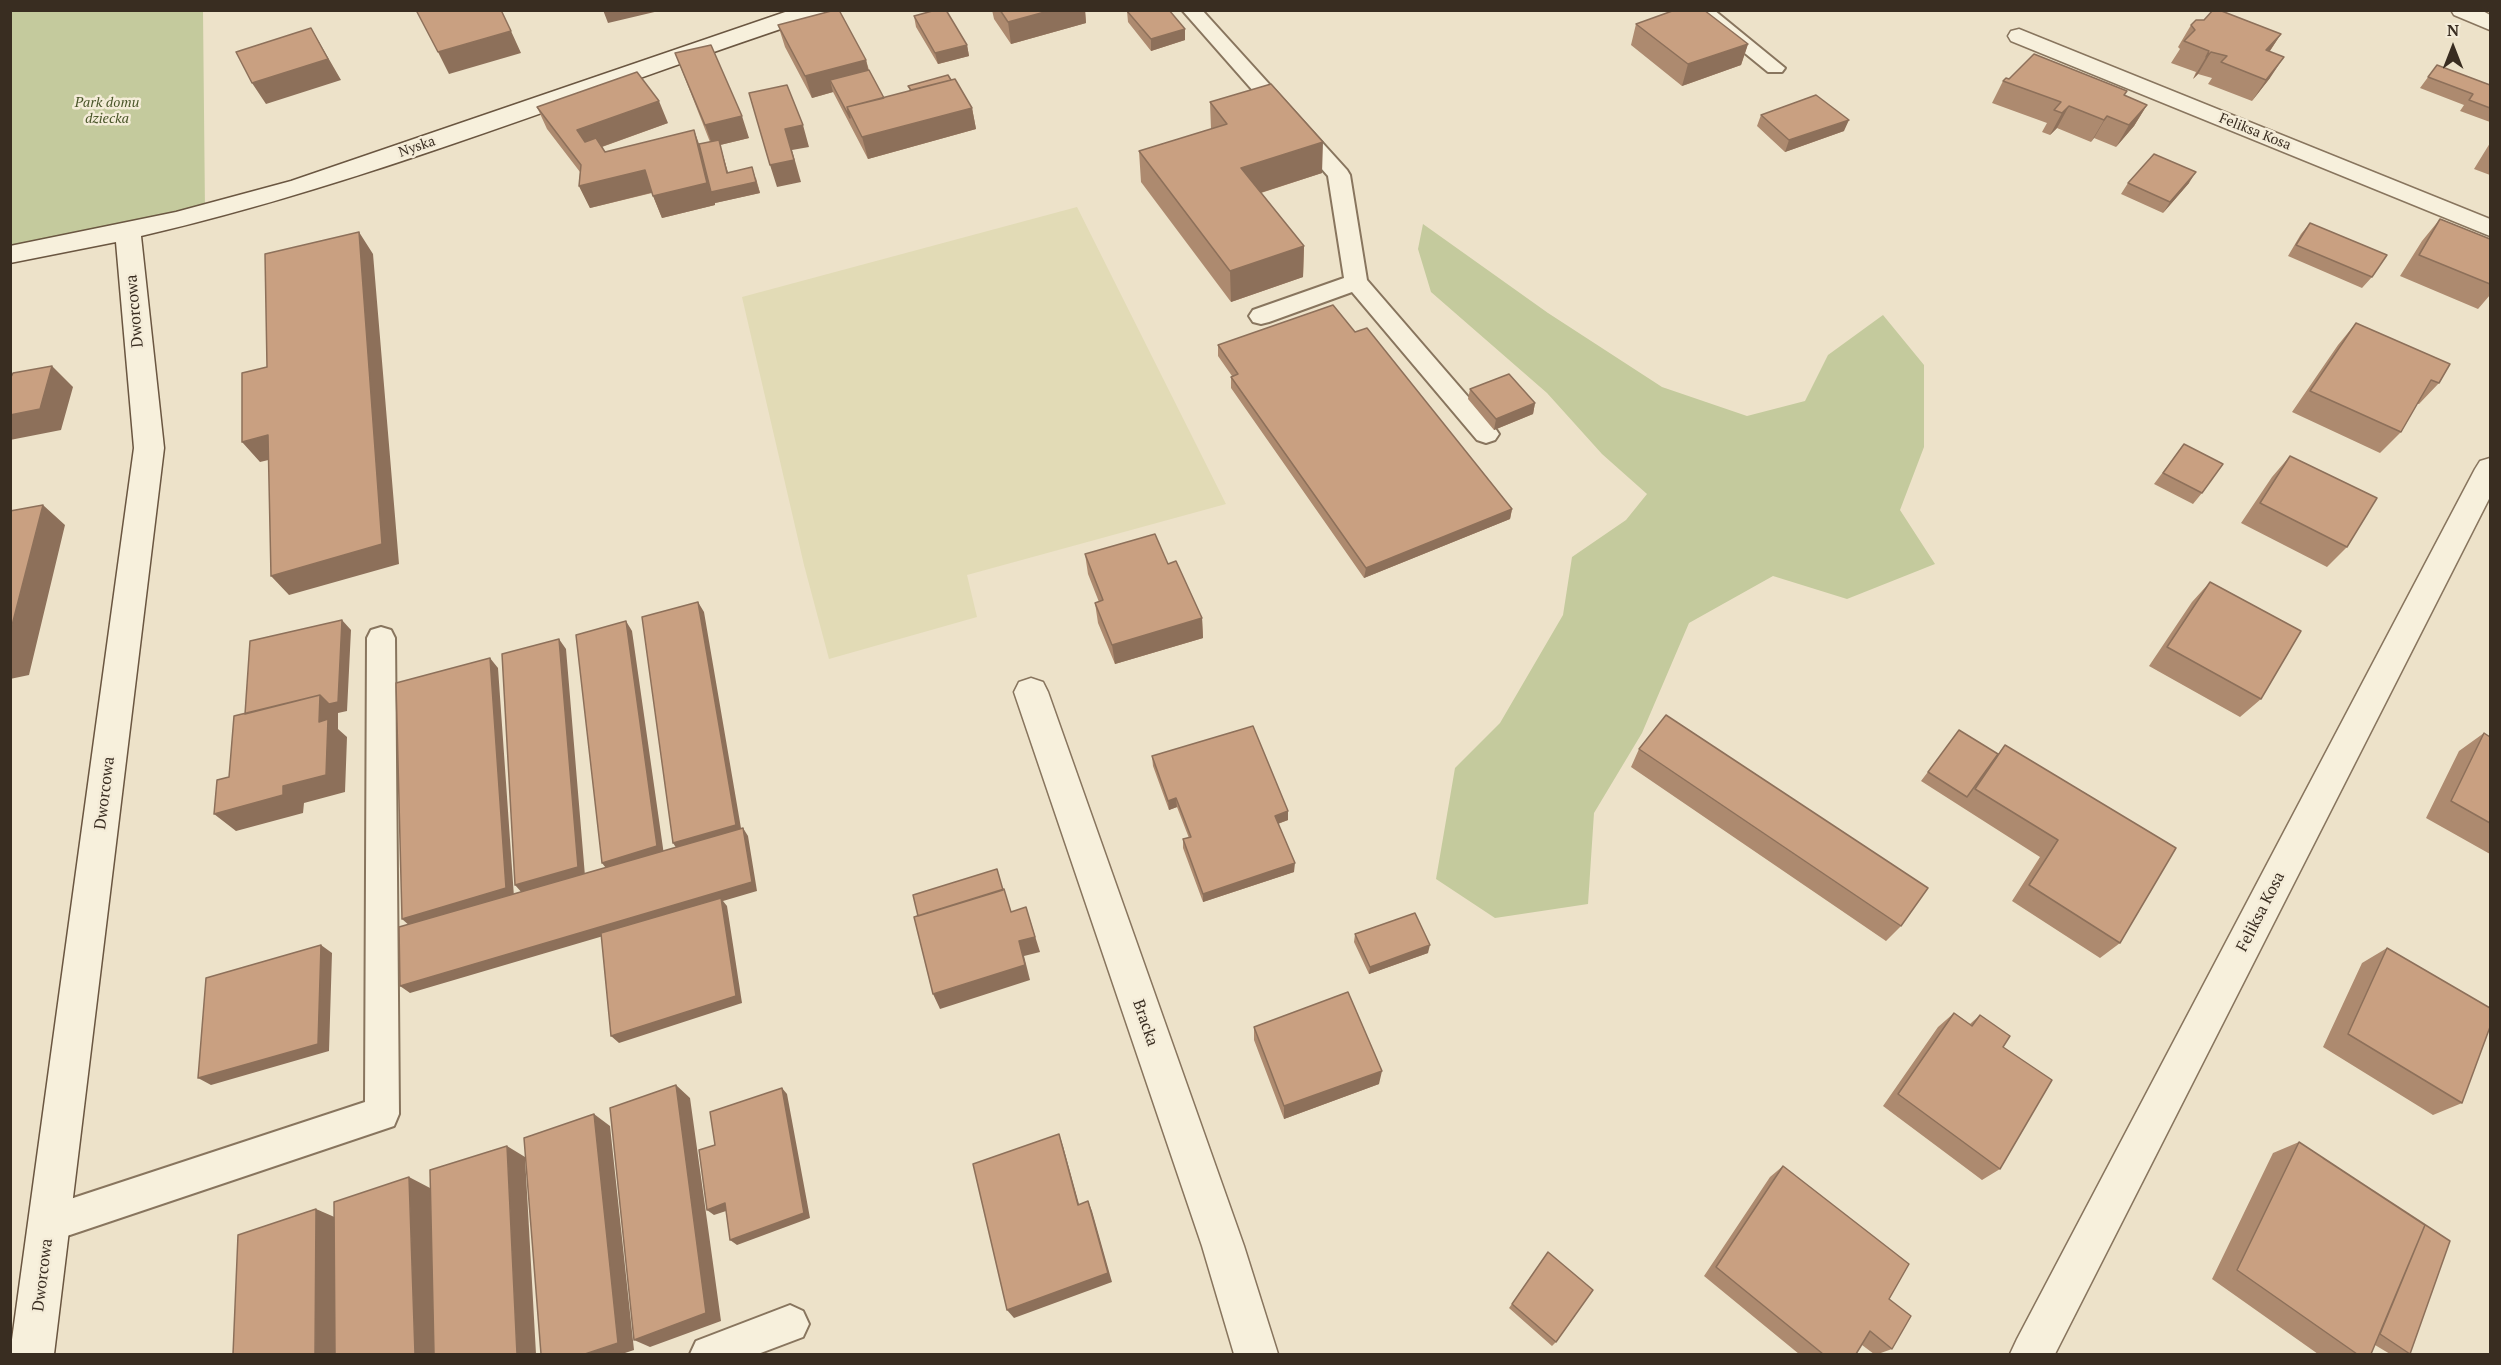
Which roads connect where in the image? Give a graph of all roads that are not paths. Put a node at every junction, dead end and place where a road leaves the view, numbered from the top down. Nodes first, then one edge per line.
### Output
1 (815, 10) edge
2 (1191, 10) edge
3 (1701, 10) edge
4 (2462, 10) edge
5 (2490, 23) edge
6 (2019, 36) dead end
7 (1775, 68) dead end
8 (2490, 228) edge
9 (128, 231) junction
10 (10, 255) edge
11 (1356, 282) junction
12 (1261, 316) dead end
13 (1486, 434) dead end
14 (2490, 469) edge
15 (381, 638) dead end
16 (1031, 693) dead end
17 (49, 1224) junction
18 (789, 1324) dead end
19 (32, 1354) edge
20 (708, 1354) edge
21 (1256, 1354) edge
22 (2032, 1354) edge

1 - 9 street, Nyska
2 - 11 lane
3 - 7 lane
4 - 5 street
6 - 8 street, Feliksa Kosa
9 - 10 street, Nyska
9 - 17 street, Dworcowa
11 - 12 lane
11 - 13 lane
14 - 22 street, Feliksa Kosa
15 - 17 lane
16 - 21 street, Bracka
17 - 19 street, Dworcowa
18 - 20 lane

